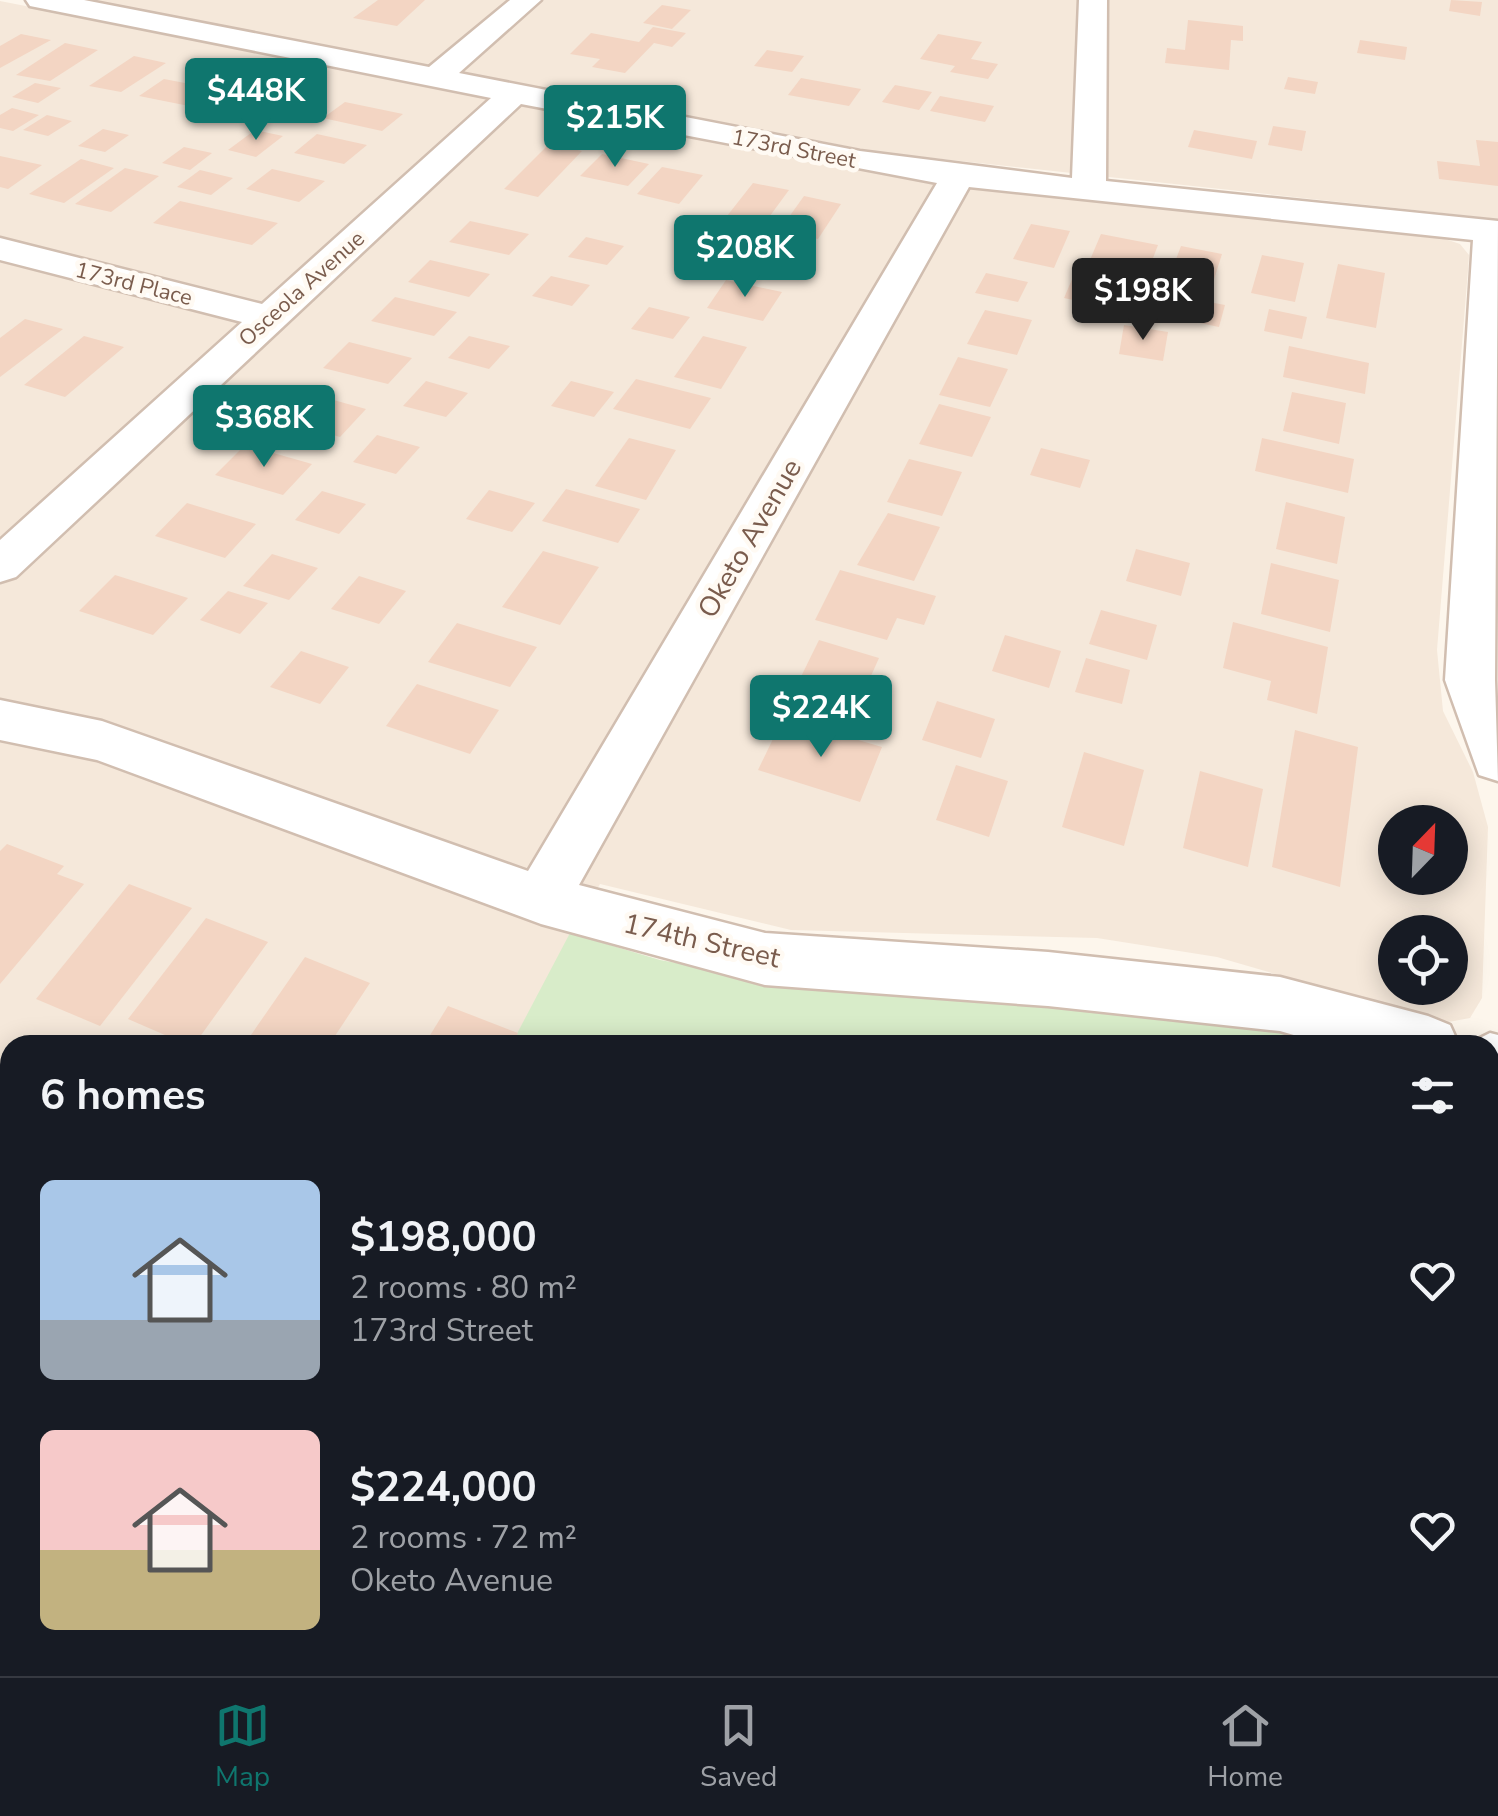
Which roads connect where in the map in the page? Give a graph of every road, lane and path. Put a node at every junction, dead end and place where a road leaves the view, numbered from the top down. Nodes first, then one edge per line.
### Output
1 (40, 0) edge
2 (527, 0) edge
3 (1093, 0) edge
4 (436, 77) junction
5 (516, 92) junction
6 (958, 176) junction
7 (1088, 190) junction
8 (1495, 232) edge
9 (0, 249) edge
10 (269, 317) junction
11 (1488, 529) edge
12 (0, 566) edge
13 (0, 720) edge
14 (1498, 760) edge
15 (540, 900) junction
16 (1392, 1035) edge

1 - 4 street, 173rd Street
2 - 4 street
3 - 7 street
4 - 5 street, 173rd Street
5 - 6 street, 173rd Street
5 - 10 street, Osceola Avenue
6 - 7 street, 173rd Street
6 - 15 street, Oketo Avenue
7 - 8 street, 173rd Street
8 - 11 street
9 - 10 street, 173rd Place
10 - 12 street, Osceola Avenue
11 - 14 street
13 - 15 street, 174th Street
15 - 16 street, 174th Street

